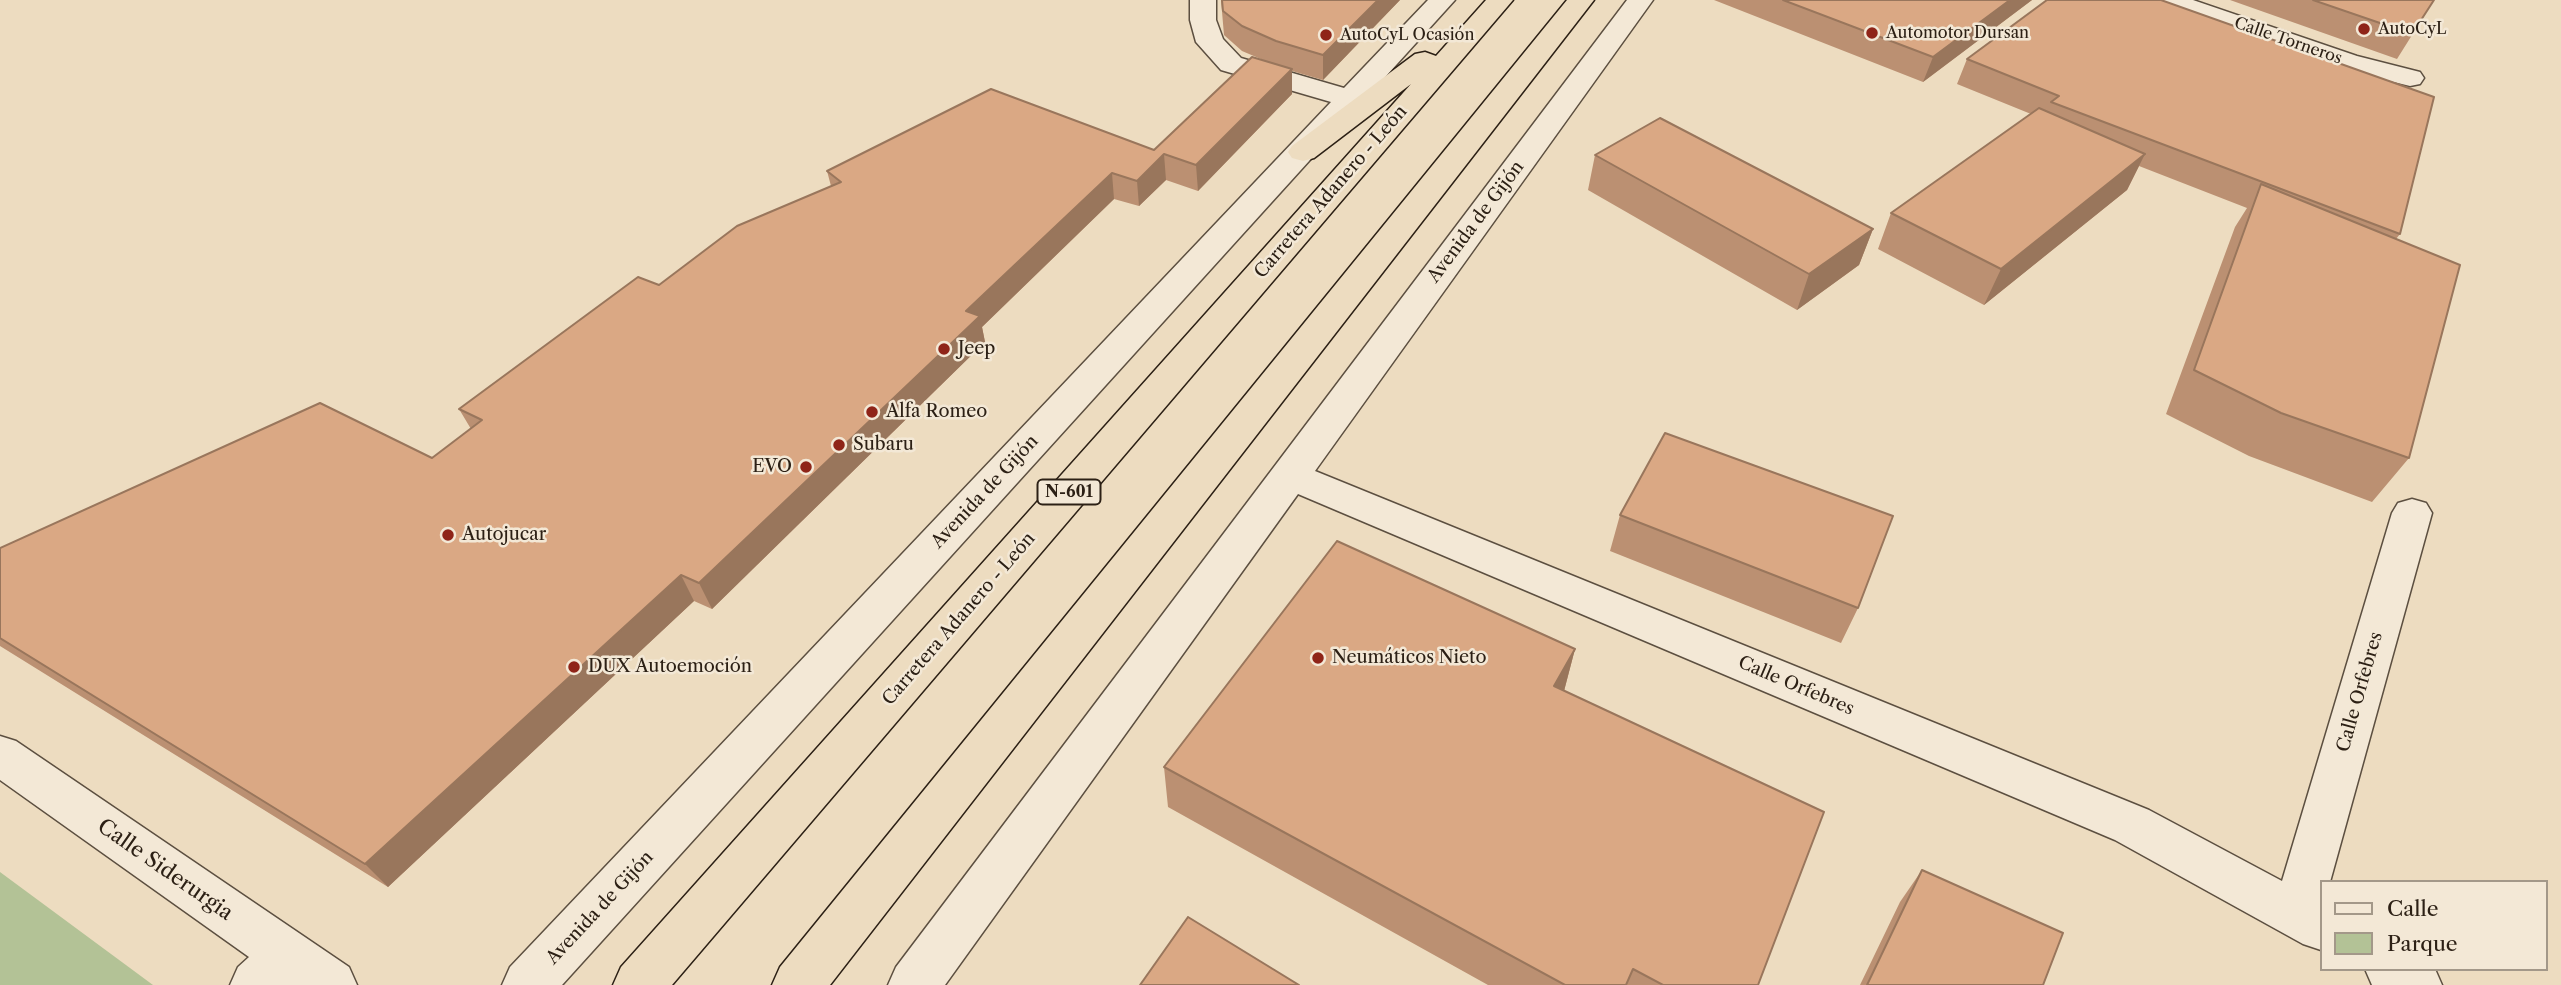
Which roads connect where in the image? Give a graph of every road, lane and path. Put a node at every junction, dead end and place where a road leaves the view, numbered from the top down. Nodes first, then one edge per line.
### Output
1 (1203, 0) edge
2 (1442, 0) edge
3 (1581, 0) edge
4 (1640, 0) edge
5 (2168, 0) edge
6 (1495, 5) edge
7 (2410, 78) dead end
8 (1351, 99) junction
9 (1303, 152) junction
10 (1288, 475) junction
11 (2412, 513) dead end
12 (0, 755) edge
13 (2309, 919) edge
14 (272, 970) edge
15 (2393, 971) edge
16 (331, 985) edge
17 (528, 985) edge
18 (639, 985) edge
19 (798, 985) edge
20 (914, 985) edge
21 (2416, 985) edge

1 - 8 street
2 - 8 street, Avenida de Gijón
3 - 19 highway
4 - 10 street, Avenida de Gijón
5 - 7 street, Calle Torneros
6 - 9 highway
6 - 18 highway, Carretera Adanero - León / N-601
8 - 9 street, Avenida de Gijón
9 - 17 street, Avenida de Gijón
10 - 13 street, Calle Orfebres
10 - 20 street, Avenida de Gijón
11 - 13 street, Calle Orfebres
12 - 14 street, Calle Siderurgia
14 - 16 street, Calle Siderurgia
15 - 21 street

